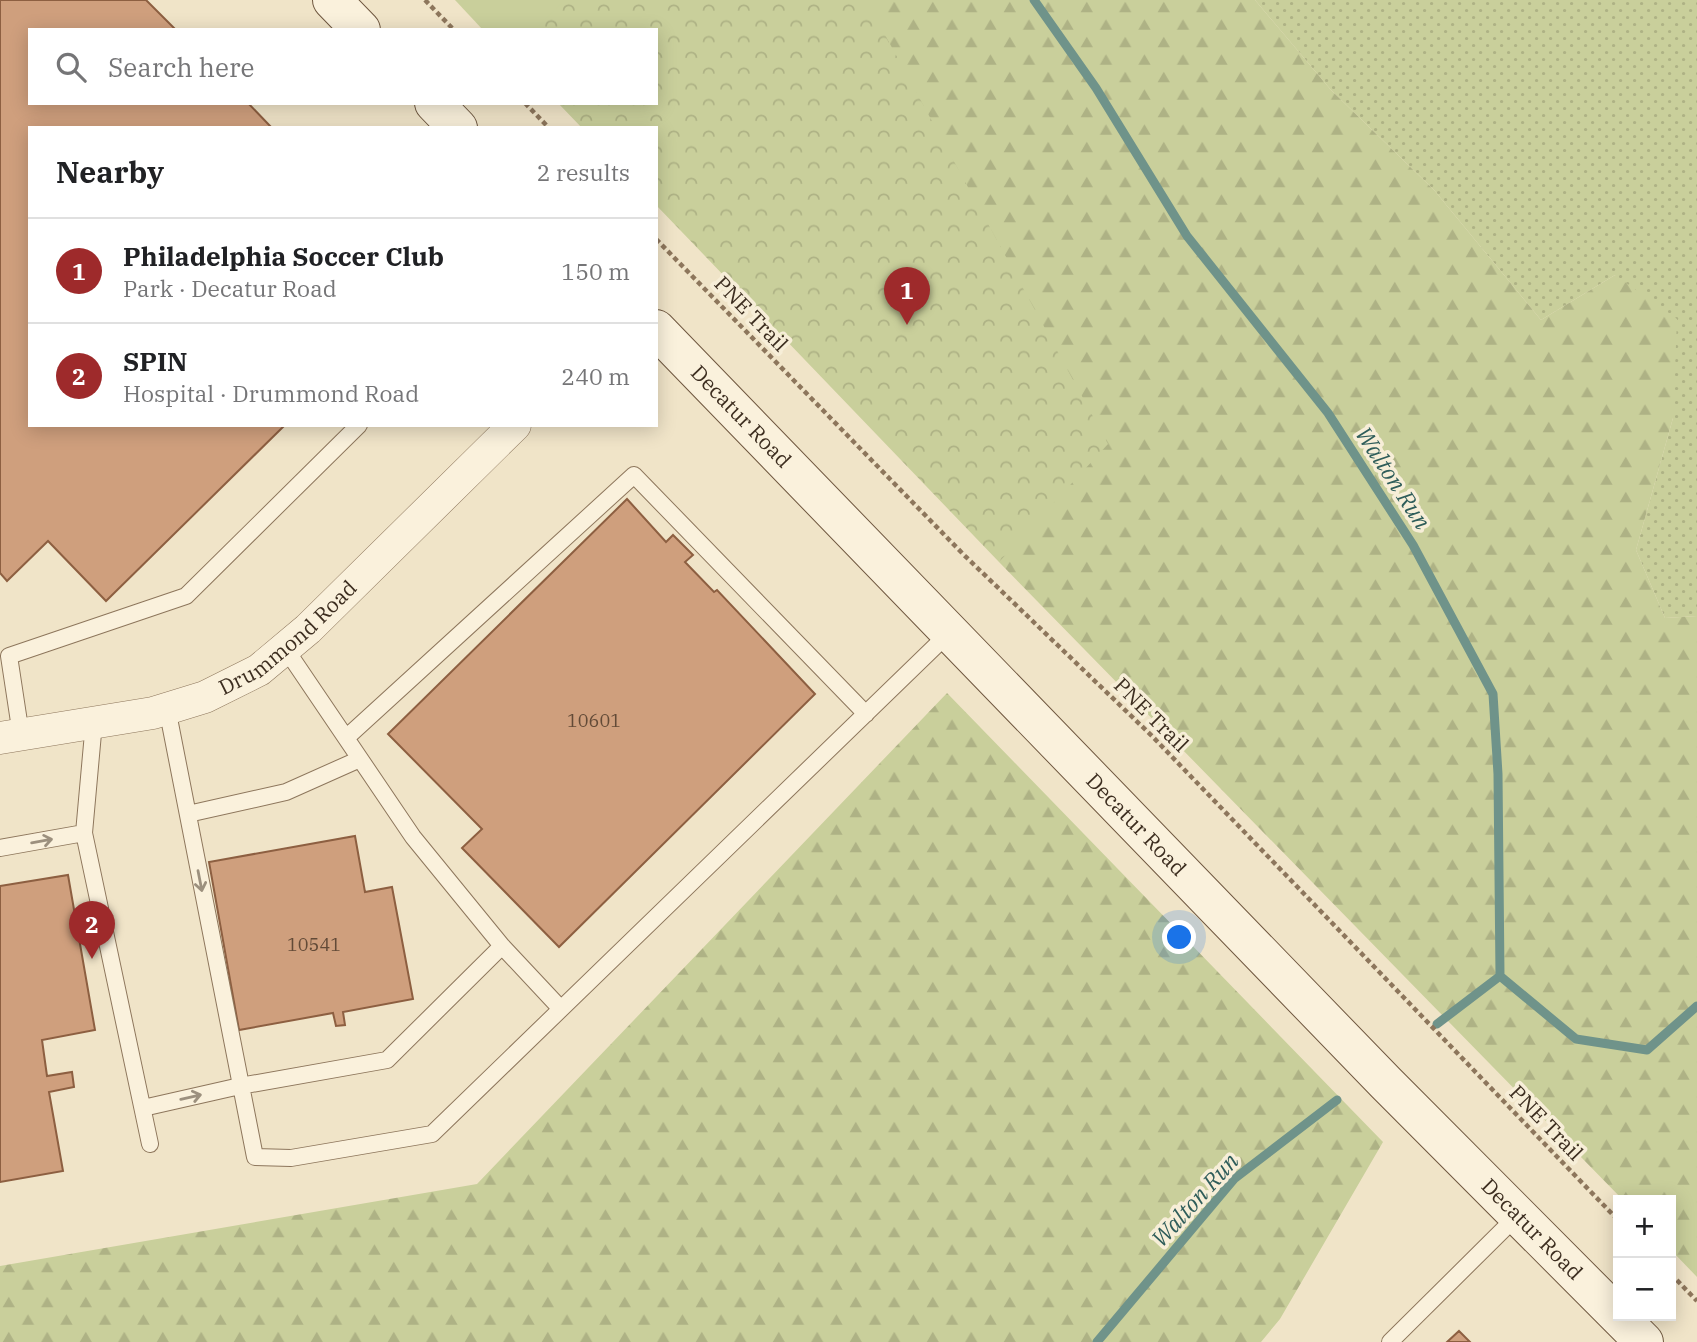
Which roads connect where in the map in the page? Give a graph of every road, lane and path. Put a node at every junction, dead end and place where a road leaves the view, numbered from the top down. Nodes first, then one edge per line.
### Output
1 (332, 0) edge
2 (425, 0) edge
3 (359, 28) edge
4 (452, 28) edge
5 (436, 105) edge
6 (527, 105) edge
7 (456, 126) edge
8 (547, 126) edge
9 (658, 241) edge
10 (658, 331) edge
11 (357, 427) edge
12 (513, 427) edge
13 (950, 632) junction
14 (285, 648) junction
15 (5, 653) edge
16 (167, 708) junction
17 (866, 714) junction
18 (94, 722) junction
19 (10, 737) edge
20 (346, 738) junction
21 (360, 759) junction
22 (188, 814) junction
23 (84, 833) junction
24 (0, 848) edge
25 (502, 946) junction
26 (561, 1009) junction
27 (240, 1086) junction
28 (143, 1108) junction
29 (150, 1144) dead end
30 (1518, 1215) junction
31 (1613, 1215) edge
32 (1676, 1279) edge
33 (1697, 1301) edge
34 (1390, 1342) edge
35 (1644, 1342) edge

1 - 3 street
2 - 4 path
5 - 7 street
6 - 8 path
9 - 31 path, PNE Trail
10 - 13 street, Decatur Road
11 - 15 lane
12 - 14 street, Drummond Road
13 - 17 lane
13 - 30 street, Decatur Road
14 - 16 street, Drummond Road
14 - 20 lane
15 - 19 lane
16 - 18 street, Drummond Road
16 - 22 lane
17 - 20 lane
17 - 26 lane
18 - 19 street, Drummond Road
18 - 23 lane
20 - 21 lane
21 - 22 lane
21 - 25 lane
22 -> 27 lane
24 -> 23 lane
23 - 28 lane
25 - 26 lane
25 - 27 lane
26 - 27 lane
28 -> 27 lane
28 - 29 lane
30 - 34 lane
30 - 35 street, Decatur Road
32 - 33 path

